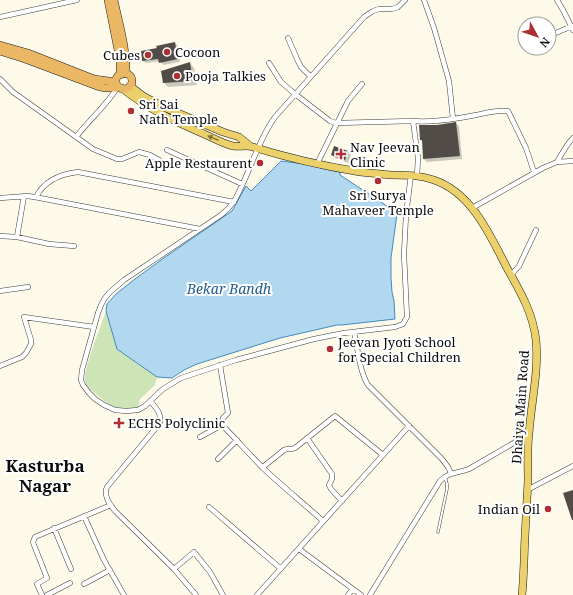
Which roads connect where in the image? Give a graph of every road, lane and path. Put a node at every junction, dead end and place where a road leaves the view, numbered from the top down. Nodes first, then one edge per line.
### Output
1 (77, 0) edge
2 (108, 0) edge
3 (114, 0) edge
4 (405, 0) edge
5 (424, 0) edge
6 (557, 0) edge
7 (0, 17) edge
8 (572, 28) edge
9 (557, 33) edge
10 (288, 38) dead end
11 (0, 45) edge
12 (0, 52) edge
13 (269, 63) dead end
14 (123, 74) junction
15 (310, 76) junction
16 (0, 79) edge
17 (362, 84) dead end
18 (130, 86) junction
19 (119, 87) junction
20 (295, 94) junction
21 (453, 119) junction
22 (413, 121) junction
23 (336, 123) junction
24 (76, 137) junction
25 (573, 138) edge
26 (250, 146) junction
27 (258, 149) junction
28 (166, 150) dead end
29 (159, 160) dead end
30 (573, 161) edge
31 (557, 162) junction
32 (317, 164) junction
33 (534, 172) junction
34 (414, 175) junction
35 (242, 184) junction
36 (24, 196) junction
37 (36, 197) junction
38 (0, 198) edge
39 (234, 202) junction
40 (472, 208) junction
41 (200, 229) junction
42 (536, 230) dead end
43 (0, 236) edge
44 (17, 237) junction
45 (74, 246) dead end
46 (511, 275) junction
47 (28, 287) dead end
48 (0, 291) edge
49 (94, 327) junction
50 (354, 332) junction
51 (220, 365) junction
52 (0, 366) edge
53 (150, 402) junction
54 (222, 425) junction
55 (409, 426) junction
56 (528, 434) junction
57 (200, 437) dead end
58 (307, 438) junction
59 (237, 440) junction
60 (383, 455) junction
61 (218, 459) dead end
62 (573, 466) edge
63 (263, 467) junction
64 (451, 473) junction
65 (445, 476) junction
66 (527, 490) junction
67 (342, 501) junction
68 (111, 505) junction
69 (209, 507) dead end
70 (84, 516) junction
71 (323, 521) junction
72 (54, 528) junction
73 (438, 532) dead end
74 (299, 548) junction
75 (280, 568) junction
76 (71, 569) dead end
77 (174, 569) junction
78 (110, 570) junction
79 (70, 584) dead end
80 (84, 584) dead end
81 (353, 589) junction
82 (42, 595) edge
83 (47, 595) edge
84 (124, 595) edge
85 (196, 595) edge
86 (223, 595) edge
87 (257, 595) edge
88 (348, 595) edge
89 (361, 595) edge
90 (370, 595) edge
91 (522, 595) edge

1 - 7 street
2 - 14 highway
3 - 14 highway
4 - 15 street
5 - 21 street
6 - 8 street
8 - 9 street
10 - 15 street
11 - 19 highway, Dhaiya Main Road
12 - 19 highway
13 - 20 street
14 - 18 highway
14 - 19 highway
15 - 20 street
16 - 24 street
17 - 23 street
18 - 19 highway
18 - 26 main road, Dhaiya Main Road
19 - 24 street
26 -> 19 main road, Dhaiya Main Road
20 - 23 street
20 - 27 street
21 - 22 street
21 - 33 street
22 - 23 street
22 - 34 street
23 - 32 street
24 - 29 street
25 - 31 street
26 - 27 main road, Dhaiya Main Road
27 - 32 main road, Dhaiya Main Road
27 - 35 street
28 - 35 street
30 - 31 street
31 - 33 street
32 - 34 main road, Dhaiya Main Road
33 - 40 street
34 - 40 main road, Dhaiya Main Road
34 - 50 street
35 - 39 street
36 - 37 street
36 - 38 street
36 - 44 street
37 - 39 street
37 - 41 street
39 - 41 street
40 - 46 main road, Dhaiya Main Road
41 - 49 street
42 - 46 street
43 - 44 street
44 - 45 street
46 - 56 main road, Dhaiya Main Road
47 - 48 street
49 - 52 street
49 - 53 street
50 - 51 street
50 - 55 street
51 - 53 street
51 - 54 street
53 - 68 street
54 - 57 street
54 - 59 street
55 - 60 street
55 - 64 street
56 - 64 street
56 - 66 main road, Dhaiya Main Road
58 - 60 street
58 - 63 street
58 - 67 street
59 - 61 street
59 - 63 street
60 - 67 street
62 - 66 street
63 - 71 street
64 - 65 street
65 - 73 lane
65 - 90 street
66 - 91 main road, Dhaiya Main Road
67 - 71 street
68 - 70 street
68 - 77 street
69 - 75 street
70 - 72 street
70 - 78 street
71 - 74 street
72 - 76 street
72 - 82 street
74 - 75 street
74 - 81 street
75 - 87 street
77 - 85 street
77 - 86 street
78 - 80 street
78 - 84 street
79 - 83 street
81 - 88 street
81 - 89 street

